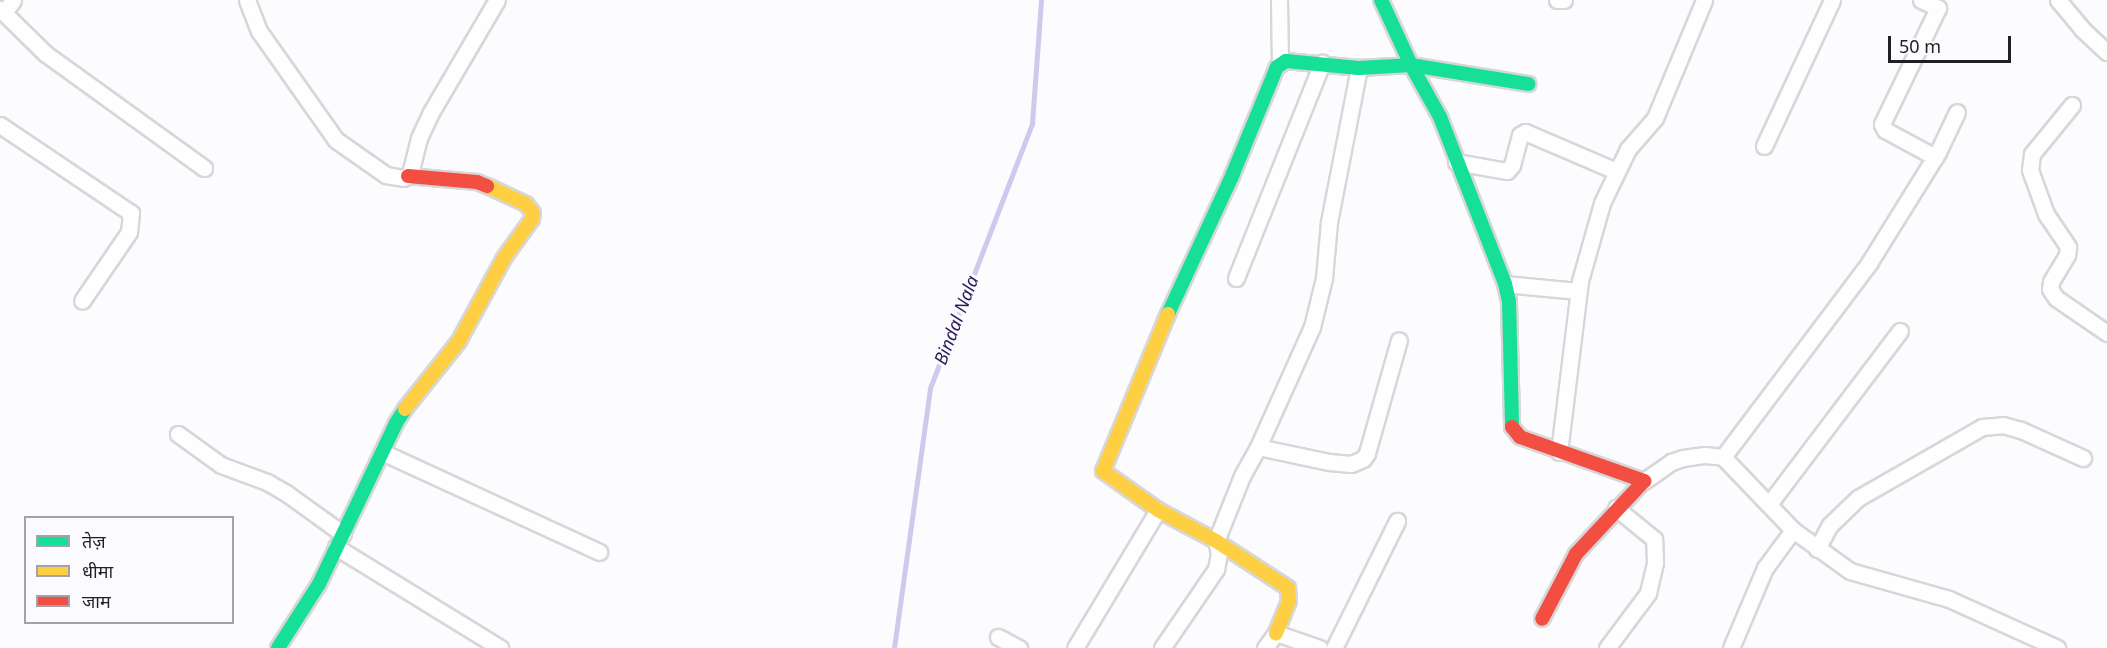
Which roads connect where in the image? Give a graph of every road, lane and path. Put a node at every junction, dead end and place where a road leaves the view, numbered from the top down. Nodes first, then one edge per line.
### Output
1 (13, 0) edge
2 (247, 0) edge
3 (497, 0) edge
4 (1279, 0) edge
5 (1381, 0) edge
6 (1557, 0) edge
7 (1564, 0) edge
8 (1704, 0) edge
9 (1832, 0) edge
10 (1921, 0) edge
11 (2058, 0) edge
12 (2, 11) edge
13 (2107, 52) edge
14 (1280, 63) junction
15 (1322, 63) junction
16 (1411, 65) junction
17 (1359, 68) junction
18 (1528, 84) dead end
19 (2072, 105) dead end
20 (1957, 112) dead end
21 (0, 125) edge
22 (1764, 146) dead end
23 (1935, 157) junction
24 (1456, 162) junction
25 (204, 168) dead end
26 (1616, 171) junction
27 (408, 176) junction
28 (1236, 278) dead end
29 (1505, 284) junction
30 (1578, 291) junction
31 (82, 301) dead end
32 (1900, 331) dead end
33 (2107, 333) edge
34 (1399, 340) dead end
35 (178, 434) dead end
36 (1258, 447) junction
37 (382, 452) junction
38 (1559, 452) junction
39 (1723, 457) junction
40 (2083, 458) dead end
41 (1644, 481) junction
42 (1769, 504) junction
43 (1617, 508) junction
44 (1158, 510) junction
45 (1397, 521) dead end
46 (1793, 530) junction
47 (339, 541) junction
48 (1216, 541) junction
49 (1817, 549) junction
50 (599, 552) dead end
51 (1542, 620) dead end
52 (1275, 633) junction
53 (998, 637) dead end
54 (278, 648) edge
55 (500, 648) edge
56 (1019, 648) edge
57 (1075, 648) edge
58 (1162, 648) edge
59 (1265, 648) edge
60 (1319, 648) edge
61 (1334, 648) edge
62 (1607, 648) edge
63 (1731, 648) edge
64 (2057, 648) edge

1 - 12 street
2 - 27 street
3 - 27 street
4 - 14 street
5 - 16 street
6 - 7 street
8 - 26 street
9 - 22 street
10 - 23 street
11 - 13 street
12 - 25 street
14 - 15 street
14 - 44 street
15 - 17 street
15 - 28 street
16 - 17 street
16 - 18 street
16 - 24 street
17 - 36 street
19 - 33 street
20 - 23 street
21 - 31 street
23 - 39 street
24 - 26 street
24 - 29 street
26 - 30 street
27 - 37 street
29 - 30 street
29 - 38 street
30 - 38 street
32 - 42 street
34 - 36 street
35 - 47 street
36 - 48 street
37 - 47 street
37 - 50 street
38 - 41 street
39 - 41 street
39 - 42 street
40 - 49 street
41 - 43 street
42 - 46 street
43 - 51 street
43 - 62 street
44 - 48 street
44 - 57 street
45 - 61 street
46 - 49 street
46 - 63 street
47 - 54 street
47 - 55 street
48 - 52 street
48 - 58 street
49 - 64 street
52 - 59 street
52 - 60 street
53 - 56 street

